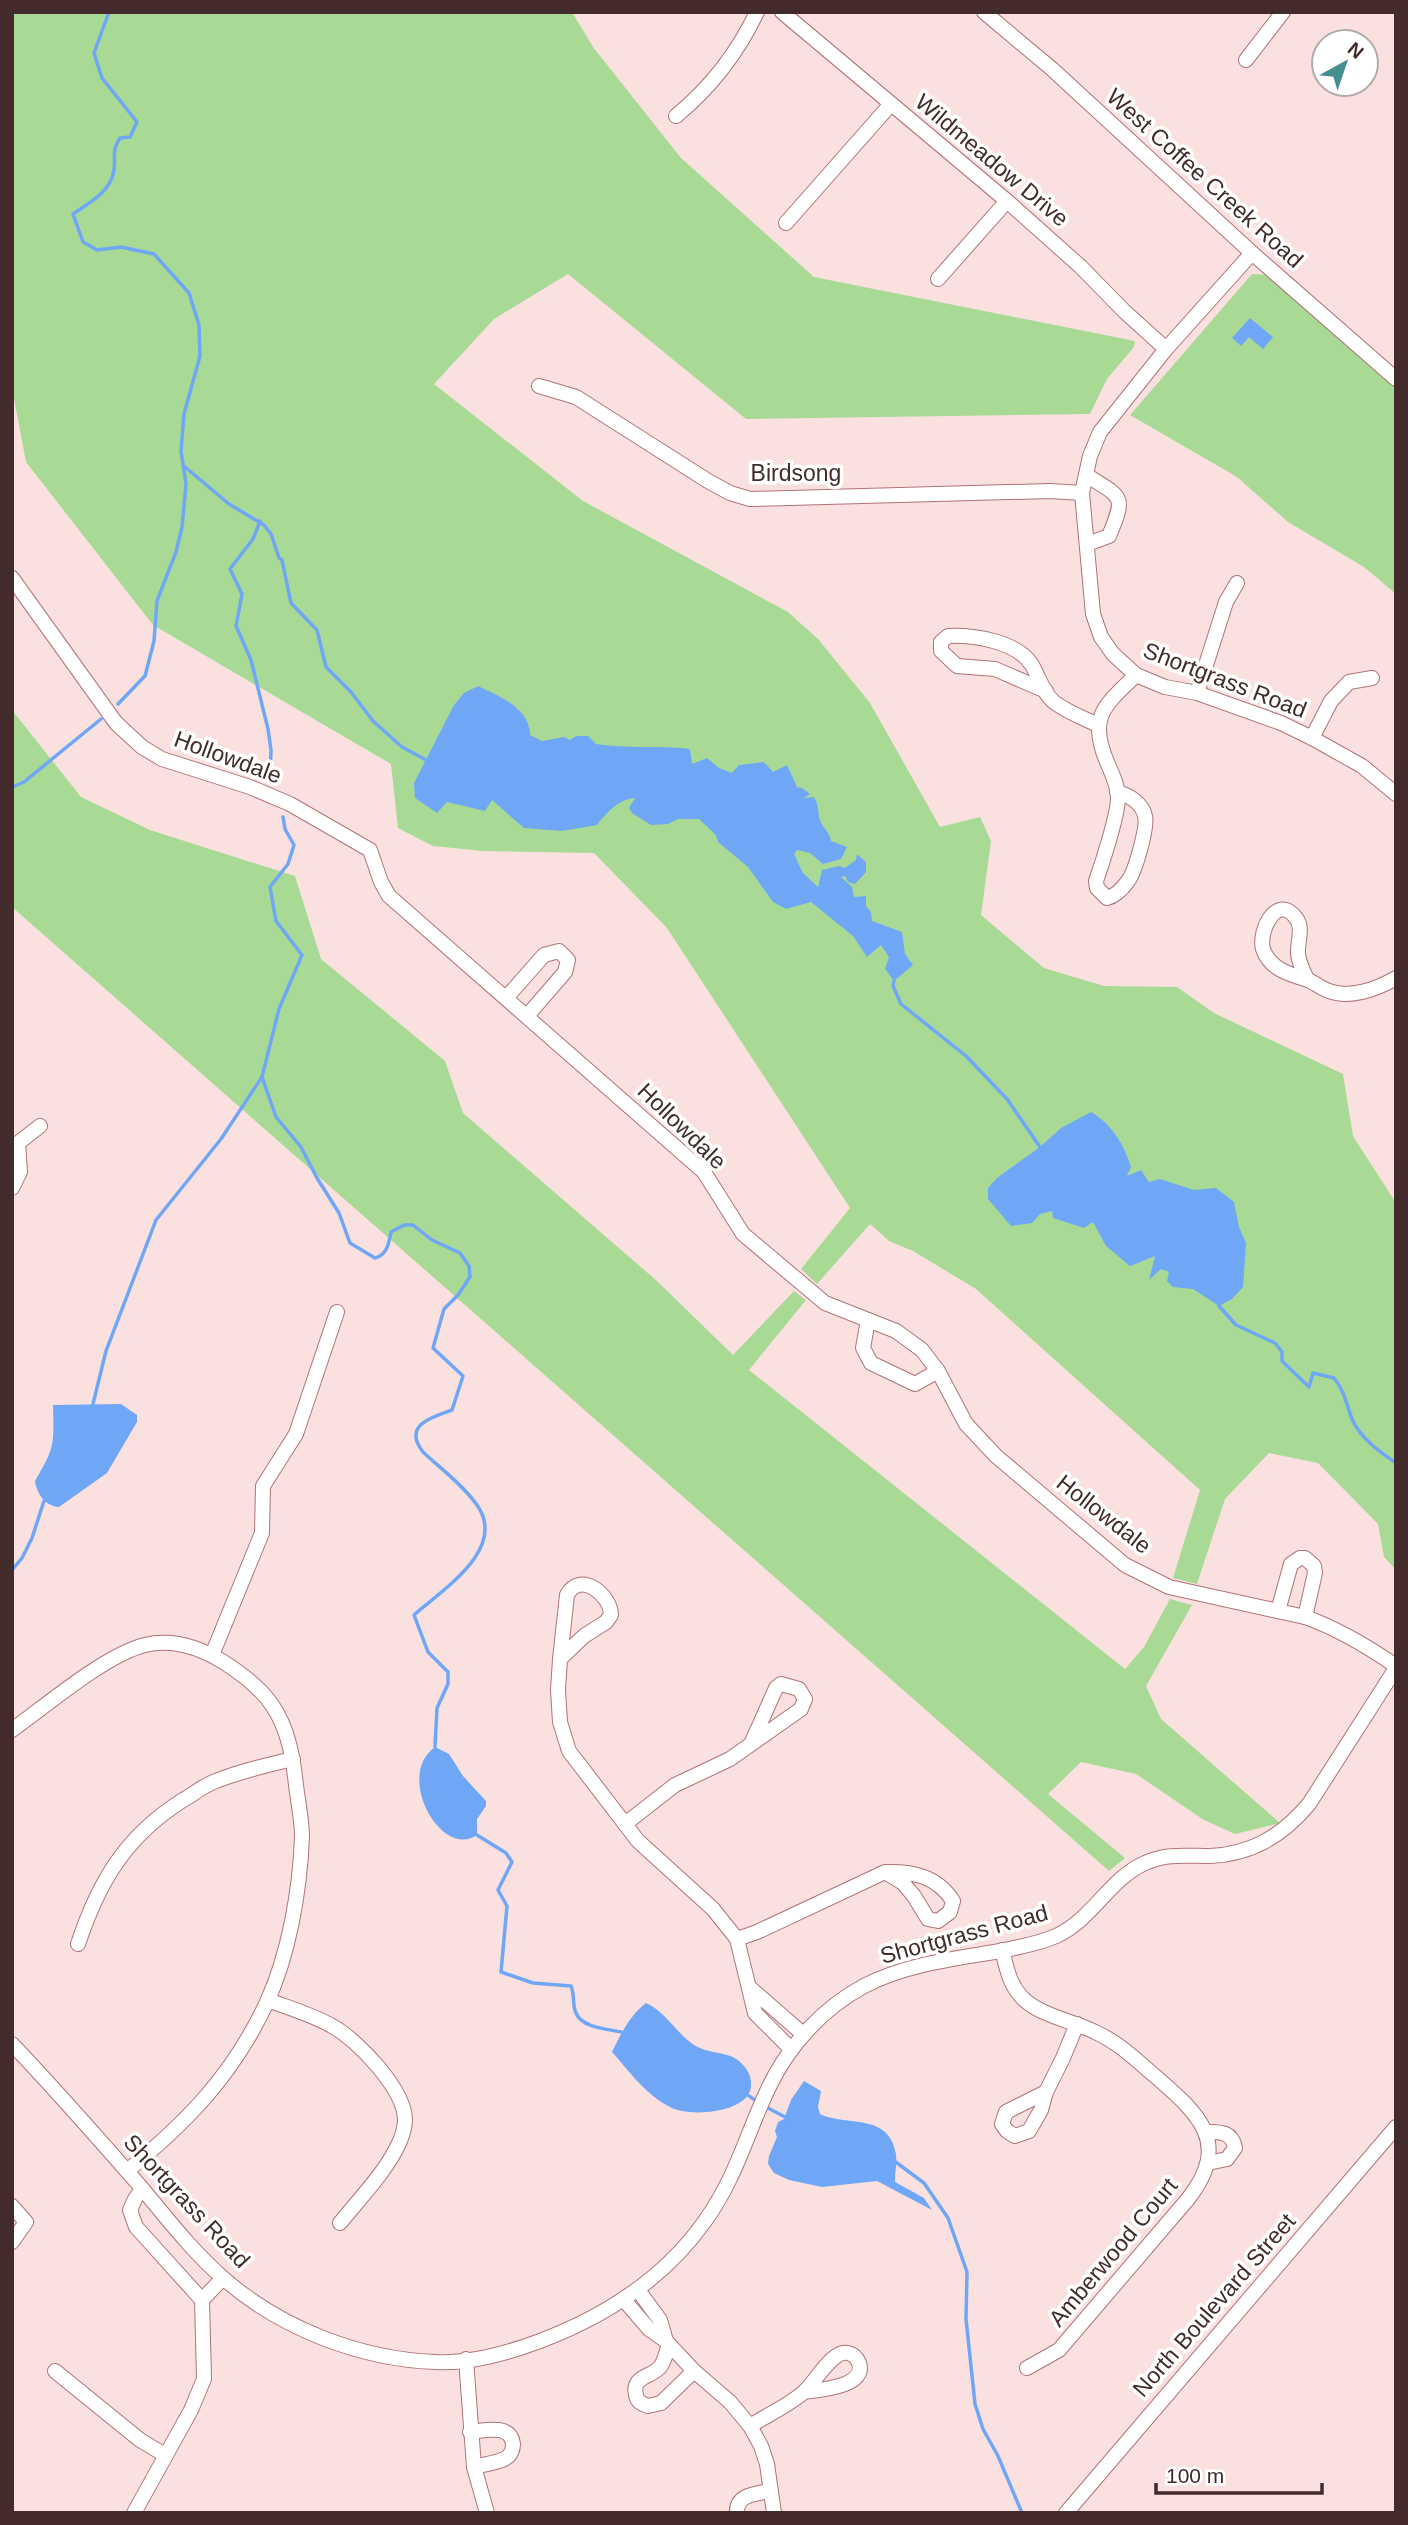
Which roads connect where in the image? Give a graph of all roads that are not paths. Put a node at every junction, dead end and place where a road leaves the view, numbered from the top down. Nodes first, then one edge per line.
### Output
1 (757, 12) edge
2 (782, 12) edge
3 (984, 12) edge
4 (1283, 12) edge
5 (1246, 60) dead end
6 (891, 104) junction
7 (676, 116) dead end
8 (1007, 201) junction
9 (786, 223) dead end
10 (1252, 253) junction
11 (938, 279) dead end
12 (1166, 349) junction
13 (1396, 379) edge
14 (539, 386) dead end
15 (1086, 475) junction
16 (1082, 493) junction
17 (1087, 544) junction
18 (12, 578) edge
19 (1237, 583) dead end
20 (1136, 675) junction
21 (1372, 678) dead end
22 (1046, 691) junction
23 (1197, 693) junction
24 (1098, 725) junction
25 (1312, 738) junction
26 (1117, 792) junction
27 (1396, 794) edge
28 (1396, 978) edge
29 (1307, 979) junction
30 (506, 998) junction
31 (527, 1016) junction
32 (40, 1126) dead end
33 (15, 1142) edge
34 (12, 1188) edge
35 (337, 1312) dead end
36 (868, 1320) junction
37 (938, 1370) junction
38 (1278, 1611) junction
39 (1306, 1617) junction
40 (212, 1655) junction
41 (561, 1659) junction
42 (1396, 1667) edge
43 (12, 1730) edge
44 (751, 1744) dead end
45 (293, 1759) junction
46 (625, 1824) junction
47 (885, 1872) junction
48 (737, 1939) junction
49 (78, 1944) dead end
50 (1002, 1950) junction
51 (749, 1987) junction
52 (268, 2000) junction
53 (1077, 2024) junction
54 (803, 2034) junction
55 (12, 2044) edge
56 (791, 2049) junction
57 (1046, 2092) dead end
58 (1396, 2127) edge
59 (1205, 2132) junction
60 (1208, 2163) junction
61 (127, 2171) junction
62 (142, 2189) junction
63 (12, 2206) edge
64 (340, 2223) dead end
65 (12, 2242) edge
66 (223, 2278) junction
67 (638, 2290) junction
68 (202, 2300) junction
69 (624, 2300) junction
70 (667, 2343) junction
71 (466, 2359) junction
72 (1027, 2368) dead end
73 (55, 2371) dead end
74 (694, 2371) junction
75 (804, 2392) dead end
76 (750, 2426) junction
77 (470, 2432) junction
78 (165, 2455) junction
79 (474, 2467) junction
80 (771, 2491) junction
81 (134, 2513) edge
82 (487, 2513) edge
83 (737, 2513) edge
84 (774, 2513) edge
85 (1066, 2513) edge

1 - 7 street
2 - 6 street, Wildmeadow Drive
3 - 10 street, West Coffee Creek Road
4 - 5 street
6 - 8 street, Wildmeadow Drive
6 - 9 street
8 - 11 street
8 - 12 street, Wildmeadow Drive
10 - 12 street, Shortgrass Road
10 - 13 street, West Coffee Creek Road
12 - 15 street, Shortgrass Road
14 - 16 street, Birdsong
15 - 16 street, Shortgrass Road
15 - 17 street
16 - 17 street, Shortgrass Road
17 - 20 street, Shortgrass Road
18 - 30 street, Hollowdale
19 - 23 street
20 - 23 street, Shortgrass Road
20 - 24 street
21 - 25 street
22 - 22 street
22 - 24 street
23 - 25 street, Shortgrass Road
24 - 26 street
25 - 27 street, Shortgrass Road
26 - 26 street
28 - 29 street
29 - 29 street
30 - 31 street, Hollowdale
30 - 31 street
31 - 36 street, Hollowdale
32 - 33 street
33 - 34 street
35 - 40 street
36 - 37 street, Hollowdale
36 - 37 street
37 - 38 street, Hollowdale
38 - 39 street, Hollowdale
38 - 39 street
39 - 42 street, Hollowdale
40 - 43 street
40 - 45 street
41 - 41 street
41 - 46 street
42 - 50 street, Shortgrass Road
44 - 46 street
45 - 49 street
45 - 52 street
46 - 48 street
47 - 47 street
47 - 48 street
48 - 51 street
50 - 53 street, Amberwood Court
50 - 54 street, Shortgrass Road
51 - 54 street
51 - 56 street
52 - 61 street
52 - 64 street
53 - 57 street
53 - 59 street, Amberwood Court
54 - 56 street, Shortgrass Road
55 - 61 street, Shortgrass Road
56 - 67 street, Shortgrass Road
58 - 85 street, North Boulevard Street
59 - 60 street, Amberwood Court
59 - 60 street
60 - 72 street, Amberwood Court
61 - 62 street, Shortgrass Road
62 - 66 street, Shortgrass Road
62 - 68 street
63 - 65 street
66 - 68 street
66 - 71 street, Shortgrass Road
67 - 69 street, Shortgrass Road
67 - 70 street
68 - 78 street
69 - 70 street
69 - 71 street, Shortgrass Road
70 - 74 street
70 - 74 street
71 - 77 street
73 - 78 street
74 - 76 street
75 - 76 street
76 - 80 street
77 - 79 street
77 - 79 street
78 - 81 street
79 - 82 street
80 - 83 street
80 - 84 street

